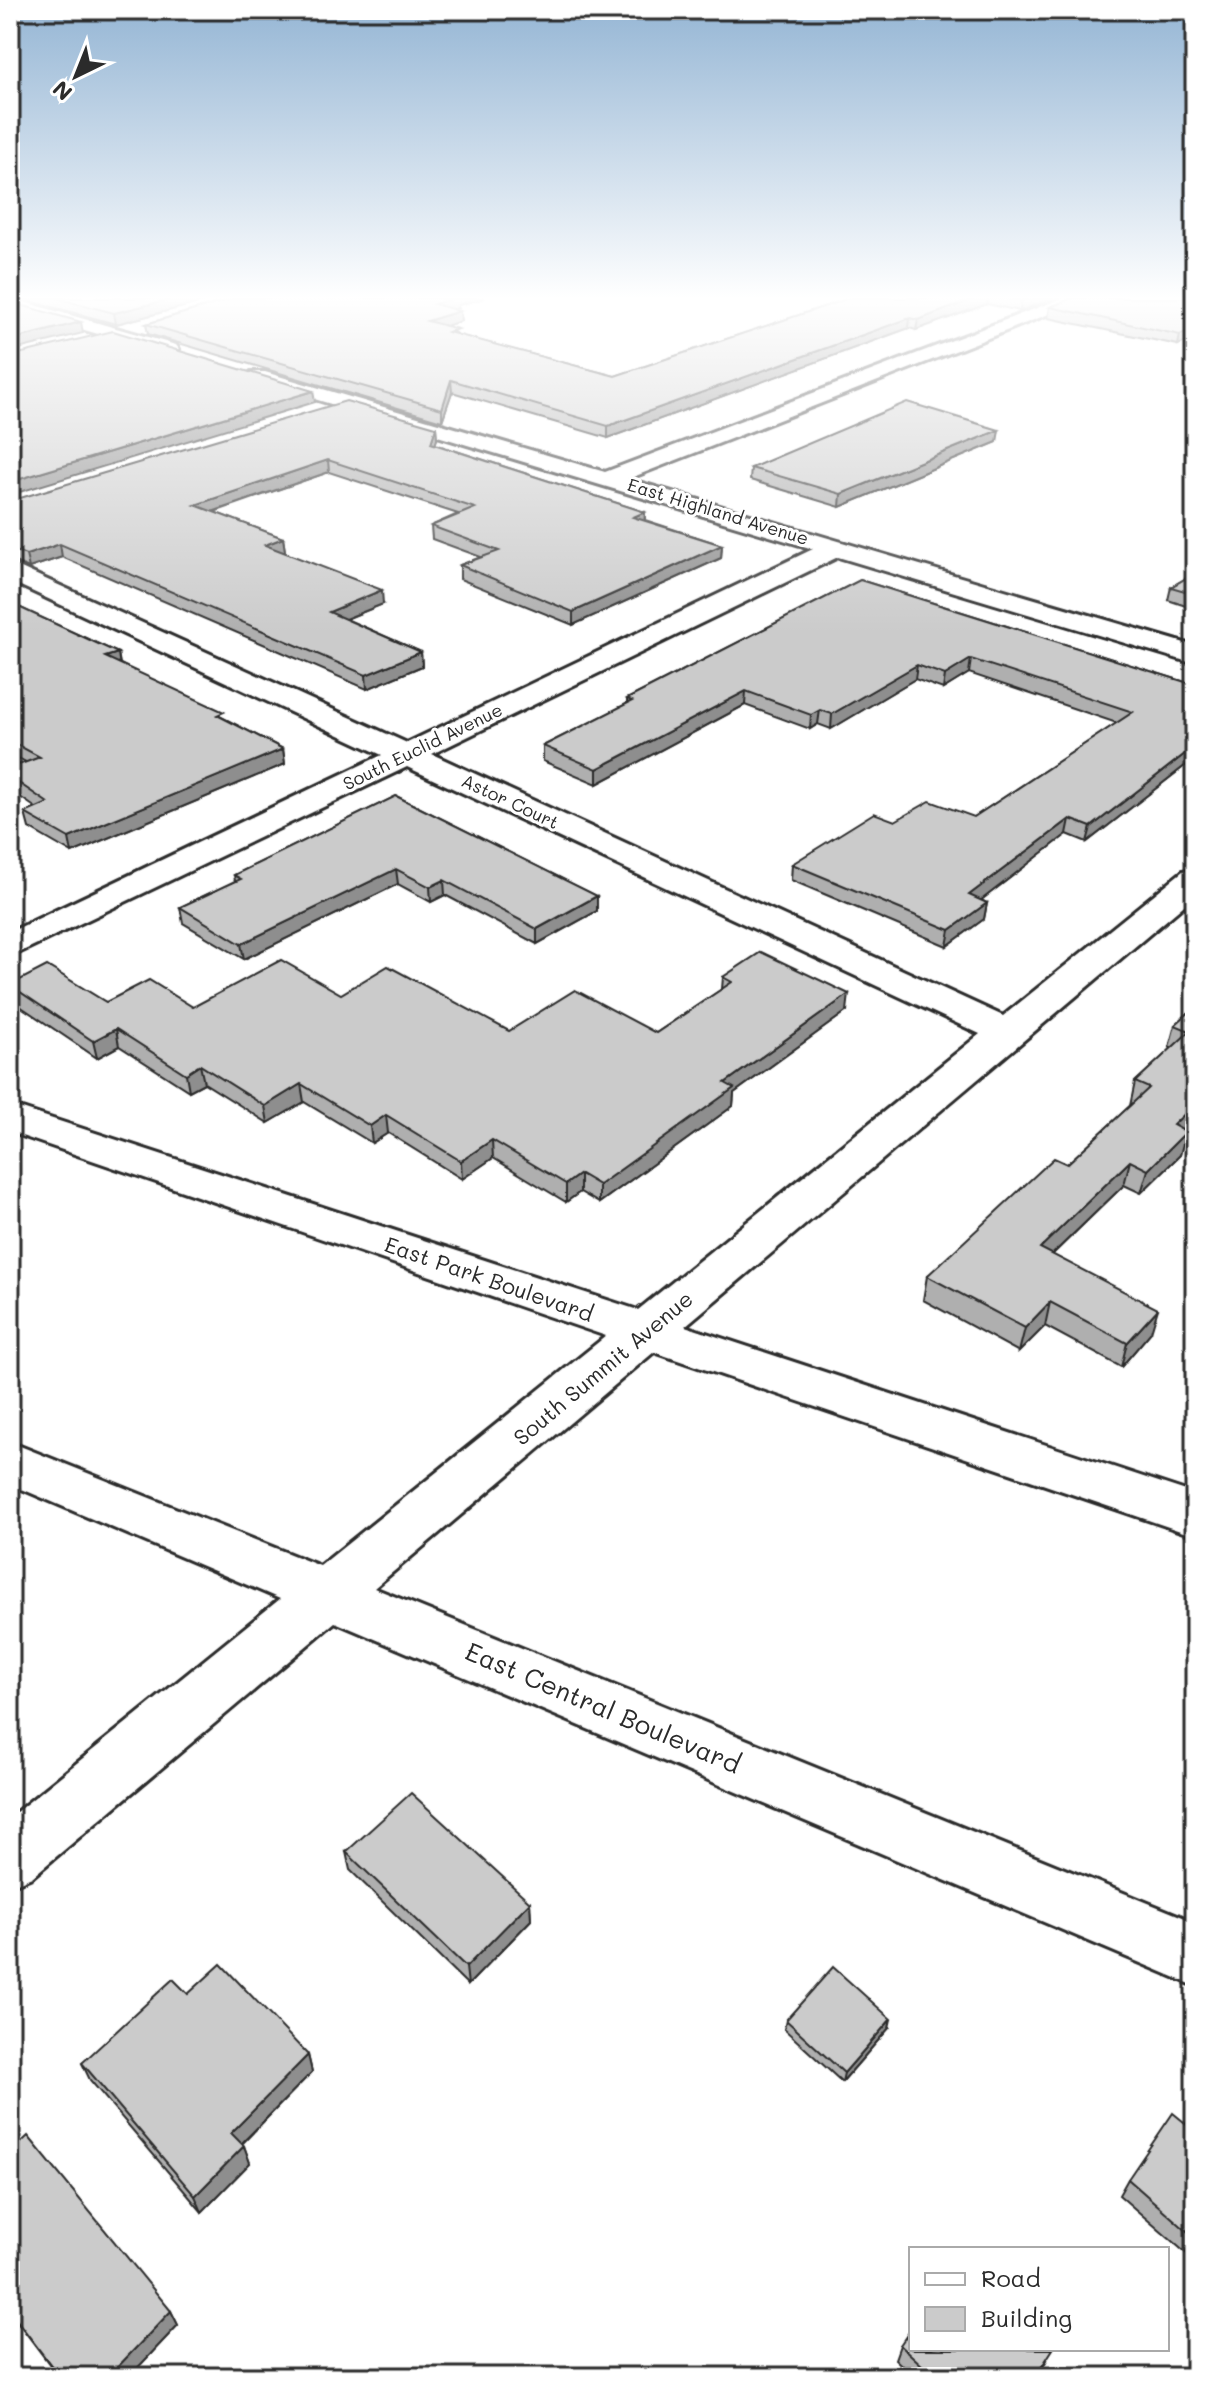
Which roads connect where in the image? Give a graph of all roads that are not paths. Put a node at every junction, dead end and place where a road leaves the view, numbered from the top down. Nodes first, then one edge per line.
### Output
1 (324, 409) edge
2 (373, 409) edge
3 (789, 409) edge
4 (306, 415) edge
5 (607, 479) junction
6 (836, 548) junction
7 (10, 571) edge
8 (1195, 655) edge
9 (407, 754) junction
10 (1195, 878) edge
11 (10, 946) edge
12 (1009, 1033) junction
13 (10, 1118) edge
14 (647, 1332) junction
15 (10, 1462) edge
16 (1195, 1515) edge
17 (328, 1594) junction
18 (10, 1856) edge
19 (1195, 1954) edge

1 - 4 street
2 - 5 street, East Highland Avenue
3 - 5 street
5 - 6 street, East Highland Avenue
6 - 8 street, East Highland Avenue
6 - 9 street, South Euclid Avenue
7 - 9 street, Astor Court
9 - 11 street, South Euclid Avenue
9 - 12 street, Astor Court
10 - 12 street, South Summit Avenue
12 - 14 street, South Summit Avenue
13 - 14 street, East Park Boulevard
14 - 16 street, East Park Boulevard
14 - 17 street, South Summit Avenue
15 - 17 street, East Central Boulevard
17 - 18 street, South Summit Avenue
17 - 19 street, East Central Boulevard

